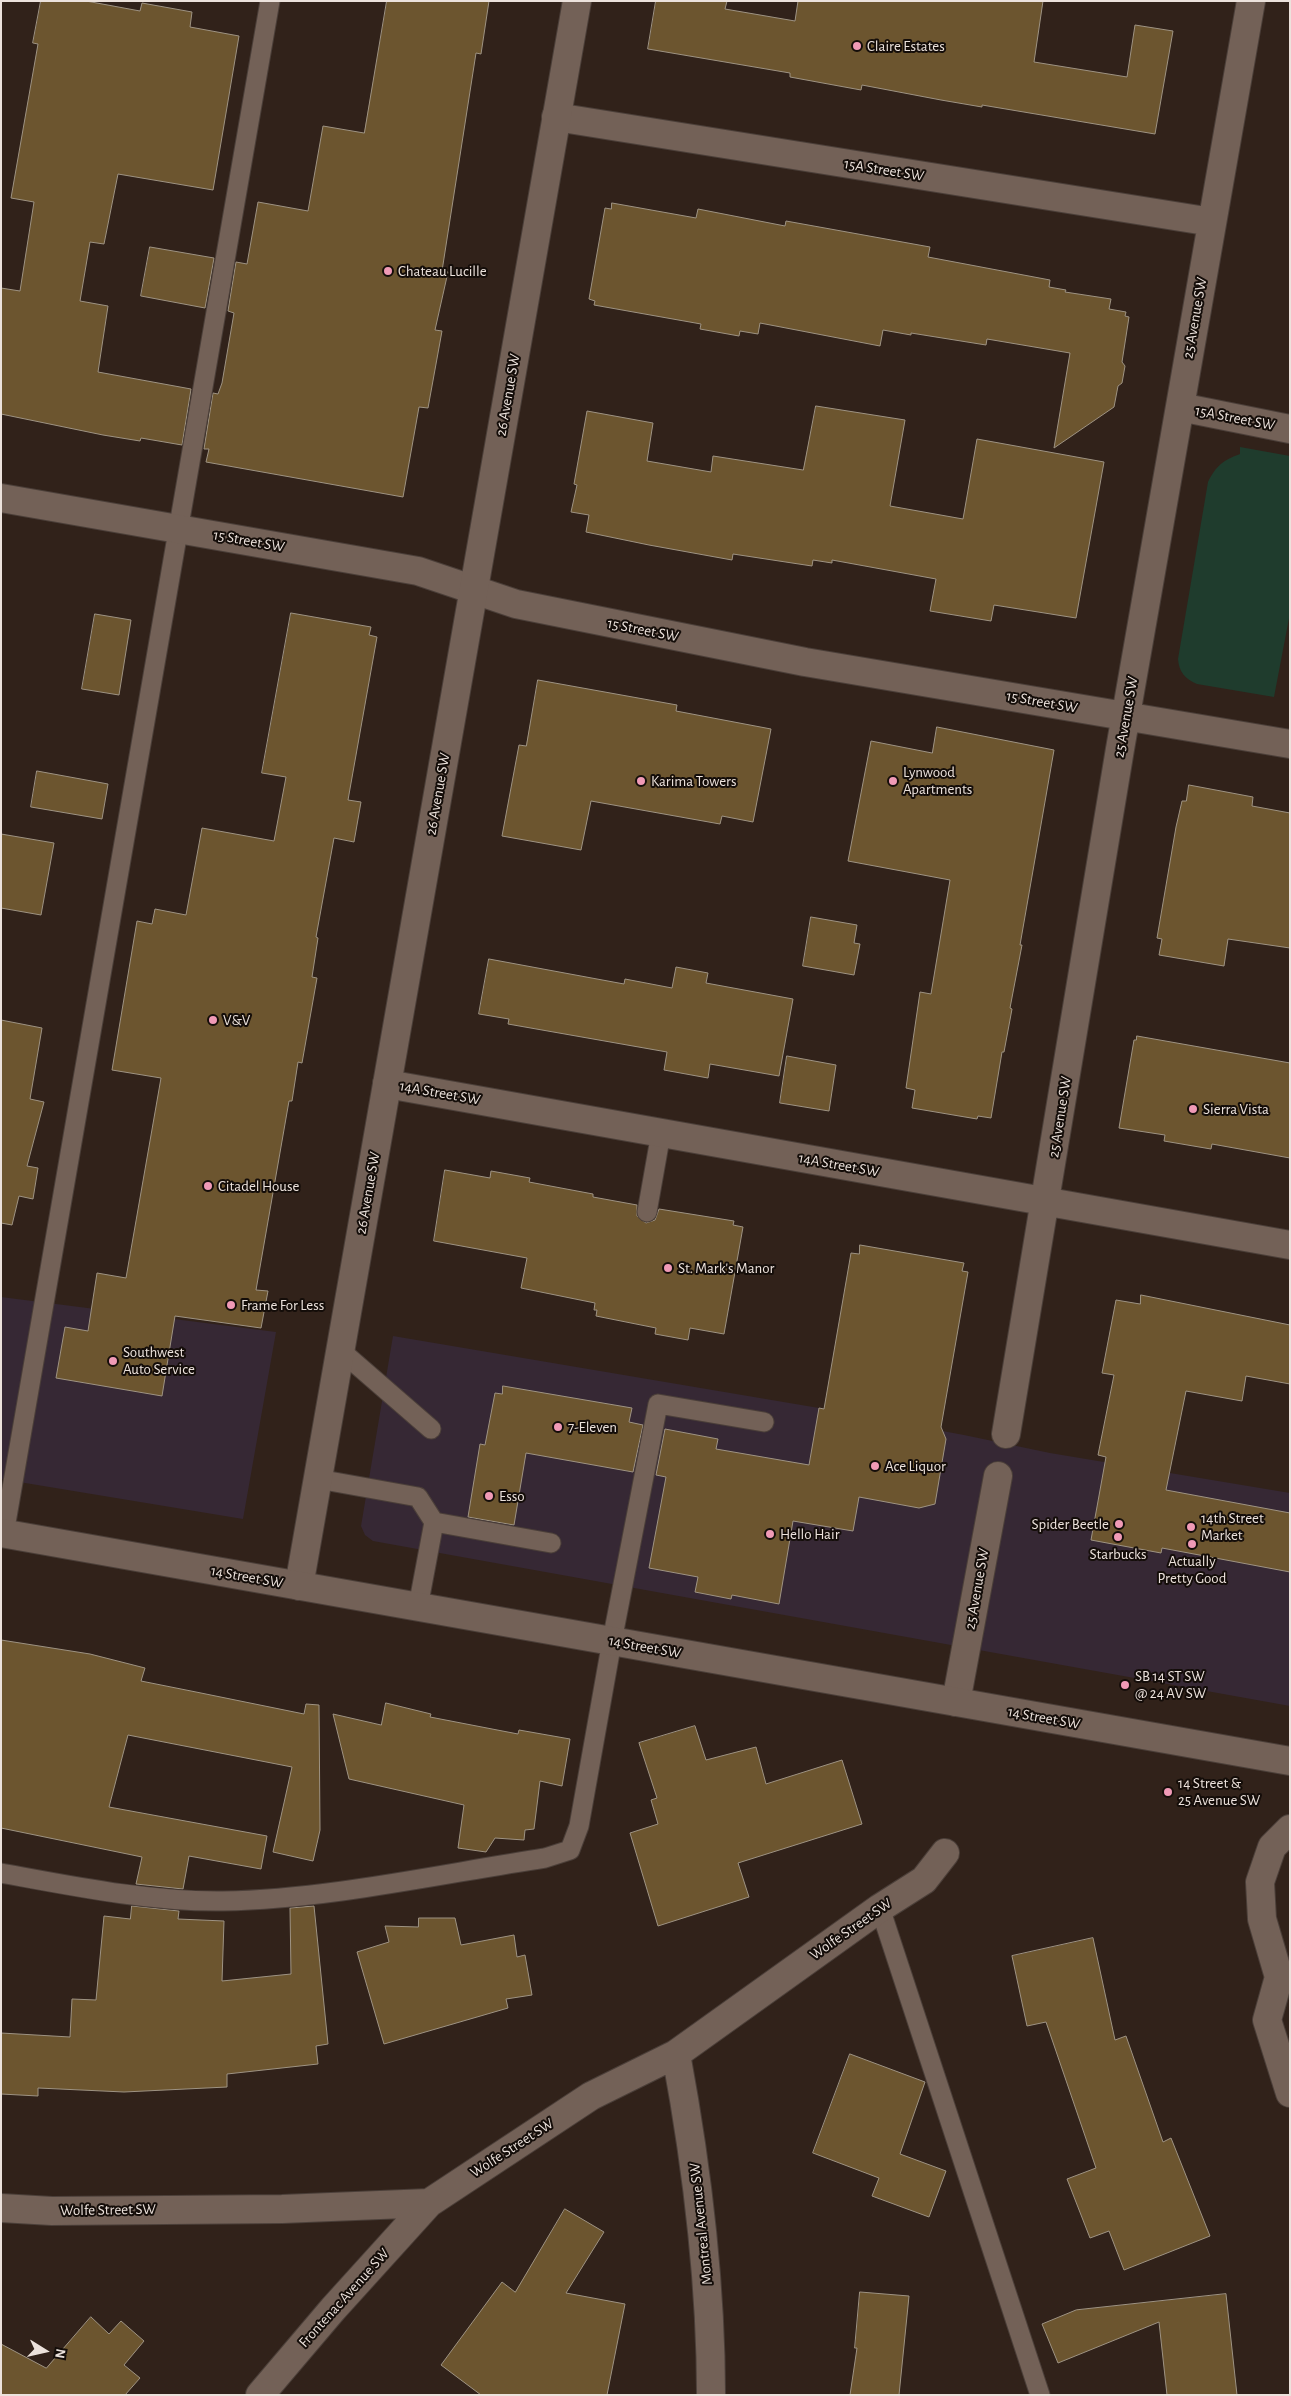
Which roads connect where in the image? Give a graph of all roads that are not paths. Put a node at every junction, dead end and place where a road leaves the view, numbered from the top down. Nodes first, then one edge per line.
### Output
1 (270, 1) edge
2 (577, 1) edge
3 (1251, 1) edge
4 (556, 117) junction
5 (1212, 222) junction
6 (1180, 407) junction
7 (1290, 429) edge
8 (1, 498) edge
9 (178, 529) junction
10 (474, 591) junction
11 (1126, 717) junction
12 (1290, 744) edge
13 (387, 1084) junction
14 (661, 1133) junction
15 (1046, 1202) junction
16 (647, 1212) dead end
17 (1290, 1245) edge
18 (340, 1350) junction
19 (764, 1422) dead end
20 (431, 1429) dead end
21 (1006, 1434) dead end
22 (998, 1476) dead end
23 (318, 1479) junction
24 (434, 1522) junction
25 (3, 1534) edge
26 (551, 1543) dead end
27 (299, 1586) junction
28 (418, 1607) junction
29 (612, 1641) junction
30 (956, 1702) junction
31 (1290, 1761) edge
32 (1290, 1828) edge
33 (945, 1853) dead end
34 (1, 1873) edge
35 (880, 1908) junction
36 (676, 2054) junction
37 (1290, 2093) edge
38 (429, 2203) junction
39 (1, 2208) edge
40 (260, 2395) edge
41 (711, 2395) edge
42 (1040, 2395) edge

1 - 9 lane
2 - 4 street, 26 Avenue SW
3 - 5 street, 25 Avenue SW
4 - 5 street, 15A Street SW
4 - 10 street, 26 Avenue SW
5 - 6 street, 25 Avenue SW
6 - 7 street, 15A Street SW
6 - 11 street, 25 Avenue SW
8 - 9 street, 15 Street SW
9 - 10 street, 15 Street SW
9 - 25 lane
10 - 11 street, 15 Street SW
10 - 13 street, 26 Avenue SW
11 - 12 street, 15 Street SW
11 - 15 street, 25 Avenue SW
13 - 14 street, 14A Street SW
13 - 18 street, 26 Avenue SW
14 - 15 street, 14A Street SW
14 - 16 lane
15 - 17 street, 14A Street SW
15 - 21 street, 25 Avenue SW
18 - 20 lane
18 - 23 street, 26 Avenue SW
19 - 29 lane
22 - 30 street, 25 Avenue SW
23 - 24 lane
23 - 27 street, 26 Avenue SW
24 - 26 lane
24 - 28 lane
25 - 27 street, 14 Street SW
27 - 28 street, 14 Street SW
28 - 29 street, 14 Street SW
29 - 30 street, 14 Street SW
29 - 34 lane
30 - 31 street, 14 Street SW
32 - 37 street
33 - 35 street, Wolfe Street SW
35 - 36 street, Wolfe Street SW
35 - 42 lane
36 - 38 street, Wolfe Street SW
36 - 41 street, Montreal Avenue SW
38 - 39 street, Wolfe Street SW
38 - 40 street, Frontenac Avenue SW

